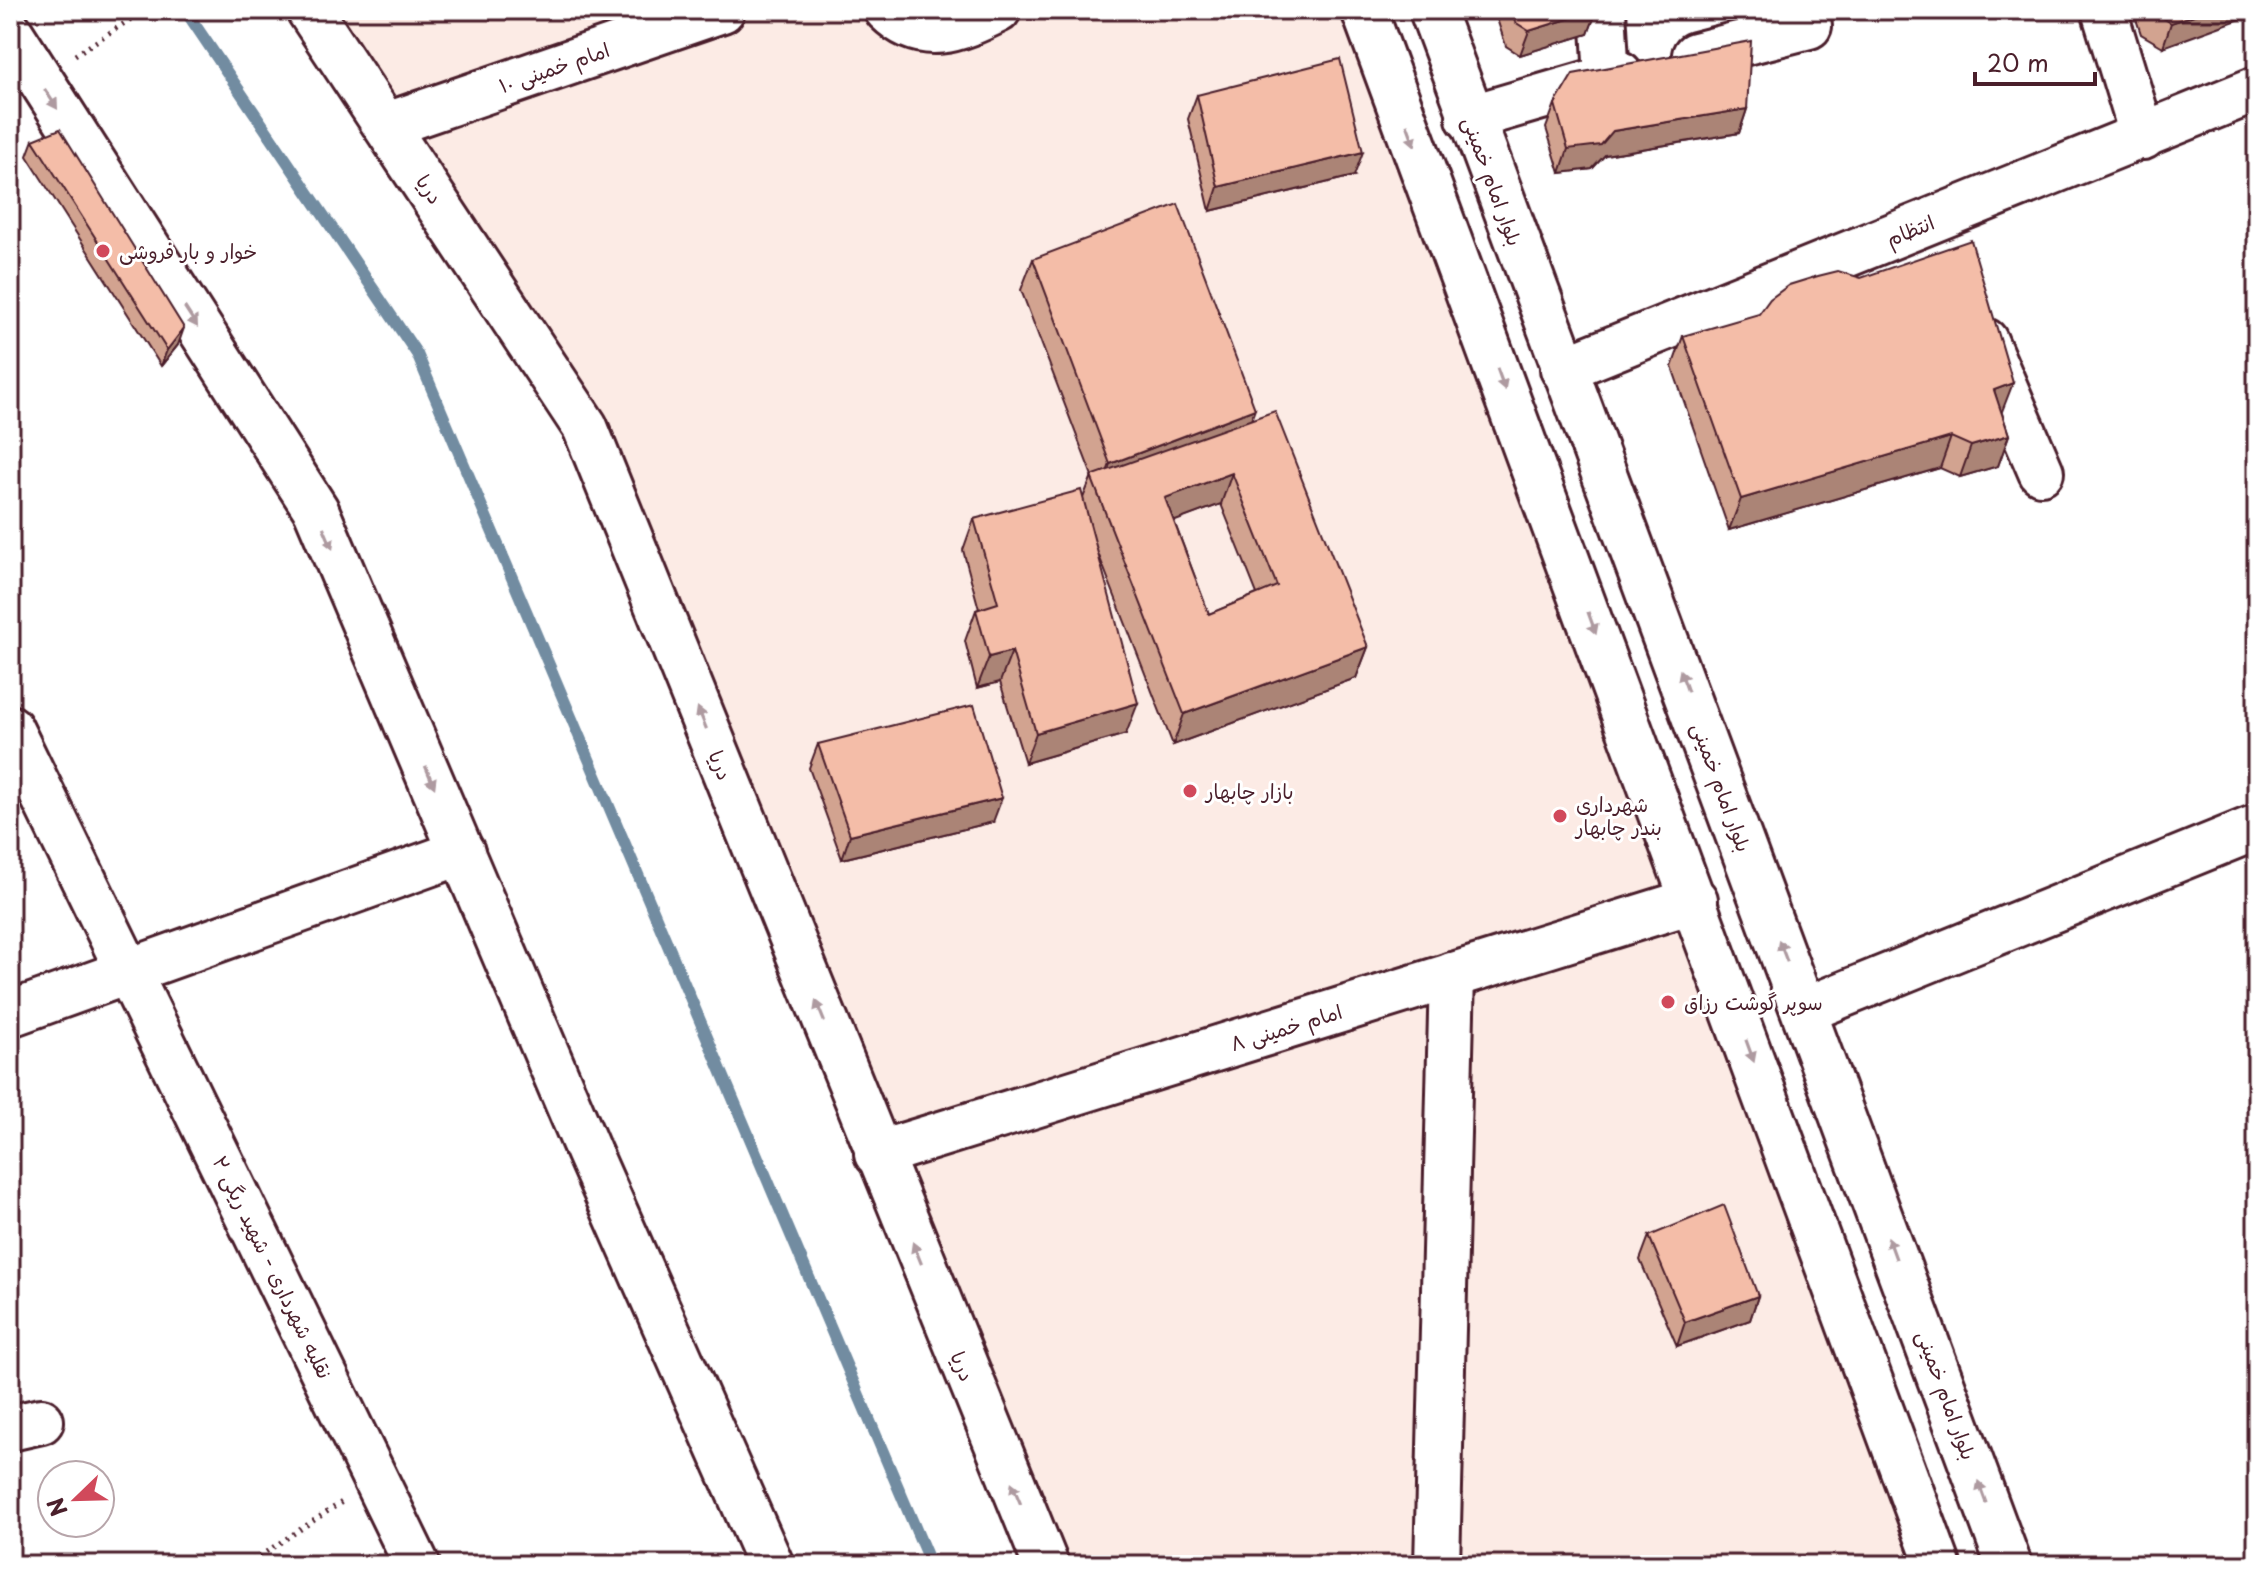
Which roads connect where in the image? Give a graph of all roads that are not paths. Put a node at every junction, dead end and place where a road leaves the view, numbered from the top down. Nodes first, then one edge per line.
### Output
1 (309, 10) edge
2 (722, 10) edge
3 (887, 10) edge
4 (998, 10) edge
5 (1364, 10) edge
6 (1432, 10) edge
7 (1603, 10) edge
8 (2104, 10) edge
9 (1809, 26) dead end
10 (10, 32) edge
11 (1449, 56) junction
12 (1390, 77) junction
13 (1607, 78) junction
14 (2257, 89) edge
15 (1469, 118) junction
16 (387, 125) junction
17 (2143, 137) junction
18 (1933, 221) junction
19 (1951, 263) edge
20 (1969, 305) edge
21 (1563, 369) junction
22 (2041, 472) dead end
23 (10, 728) edge
24 (2257, 827) edge
25 (462, 852) junction
26 (1755, 878) junction
27 (1695, 900) junction
28 (128, 970) junction
29 (1452, 975) junction
30 (1805, 1010) junction
31 (10, 1014) edge
32 (877, 1154) junction
33 (417, 1565) edge
34 (771, 1565) edge
35 (1046, 1565) edge
36 (1437, 1565) edge
37 (1938, 1565) edge
38 (2009, 1565) edge

1 - 16 street, دریا
2 - 16 street, امام خمینی ۱۰
3 - 4 street
5 - 12 street
6 - 11 street, بلوار امام خمینی
7 - 13 street
8 - 17 street
9 - 13 street
10 -> 25 street
11 - 12 street
11 - 15 street, بلوار امام خمینی
12 -> 27 street
13 - 15 street
14 - 17 street, انتظام
15 - 21 street, بلوار امام خمینی
32 -> 16 street, دریا
17 - 18 street, انتظام
18 - 19 street
18 - 21 street, انتظام
20 - 22 street
26 -> 21 street, بلوار امام خمینی
23 - 28 street, نقلیه شهرداری - شهید ریگی ۲
24 - 30 street
25 - 28 street
25 - 34 street
26 - 27 street, امام خمینی ۸
30 -> 26 street, بلوار امام خمینی
27 - 29 street, امام خمینی ۸
27 -> 37 street
28 - 31 street
28 - 33 street, نقلیه شهرداری - شهید ریگی ۲
29 - 32 street, امام خمینی ۸
29 - 36 street
38 -> 30 street, بلوار امام خمینی
35 -> 32 street, دریا

